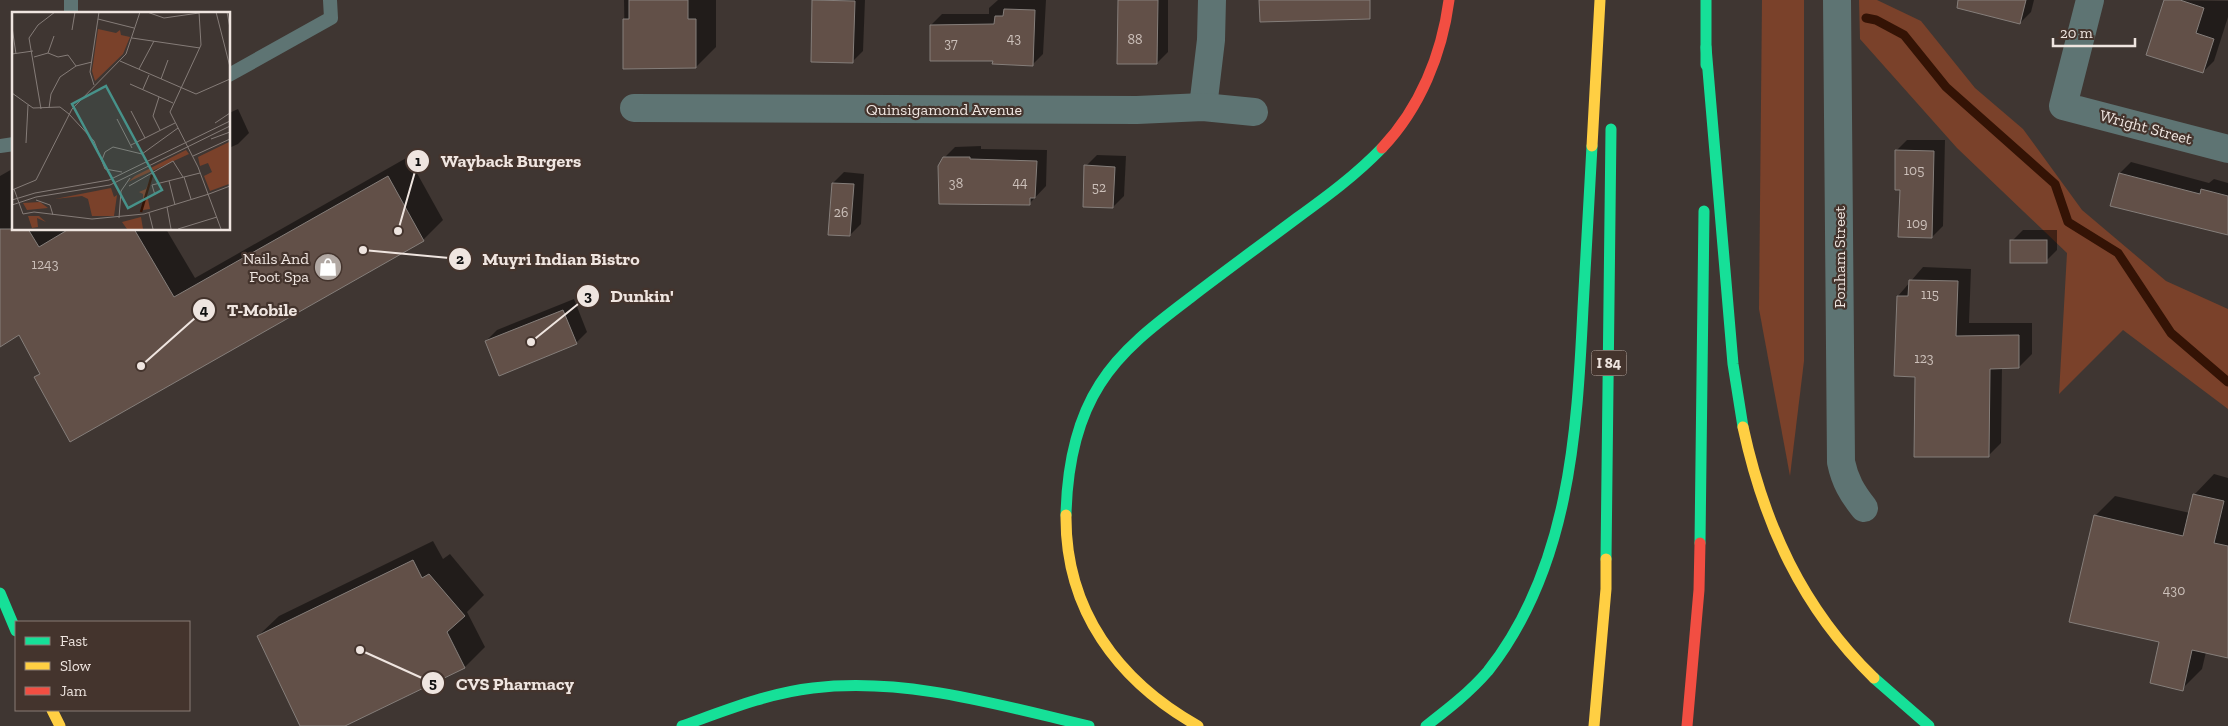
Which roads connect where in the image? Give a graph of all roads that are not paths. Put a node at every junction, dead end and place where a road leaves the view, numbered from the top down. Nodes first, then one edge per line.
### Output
1 (330, 0) edge
2 (1212, 0) edge
3 (1450, 0) edge
4 (1600, 0) edge
5 (1706, 0) edge
6 (1837, 0) edge
7 (2090, 0) edge
8 (1706, 47) junction
9 (230, 74) edge
10 (634, 108) dead end
11 (1203, 108) junction
12 (1254, 112) dead end
13 (1611, 120) dead end
14 (2228, 149) edge
15 (1705, 175) dead end
16 (1705, 194) dead end
17 (1864, 508) dead end
18 (0, 593) edge
19 (15, 629) edge
20 (52, 711) edge
21 (60, 726) edge
22 (682, 726) edge
23 (1089, 726) edge
24 (1198, 726) edge
25 (1426, 726) edge
26 (1594, 726) edge
27 (1687, 726) edge
28 (1929, 726) edge

1 - 9 lane
2 - 11 street
3 - 24 main road
4 - 25 main road
5 - 8 main road
6 - 17 street, Ponham Street
7 - 14 street, Wright Street
8 - 15 main road
8 - 28 main road
10 - 11 street, Quinsigamond Avenue
11 - 12 street, Quinsigamond Avenue
13 - 26 main road, I 84
16 - 27 main road
18 - 19 main road
20 - 21 main road
22 - 23 main road

